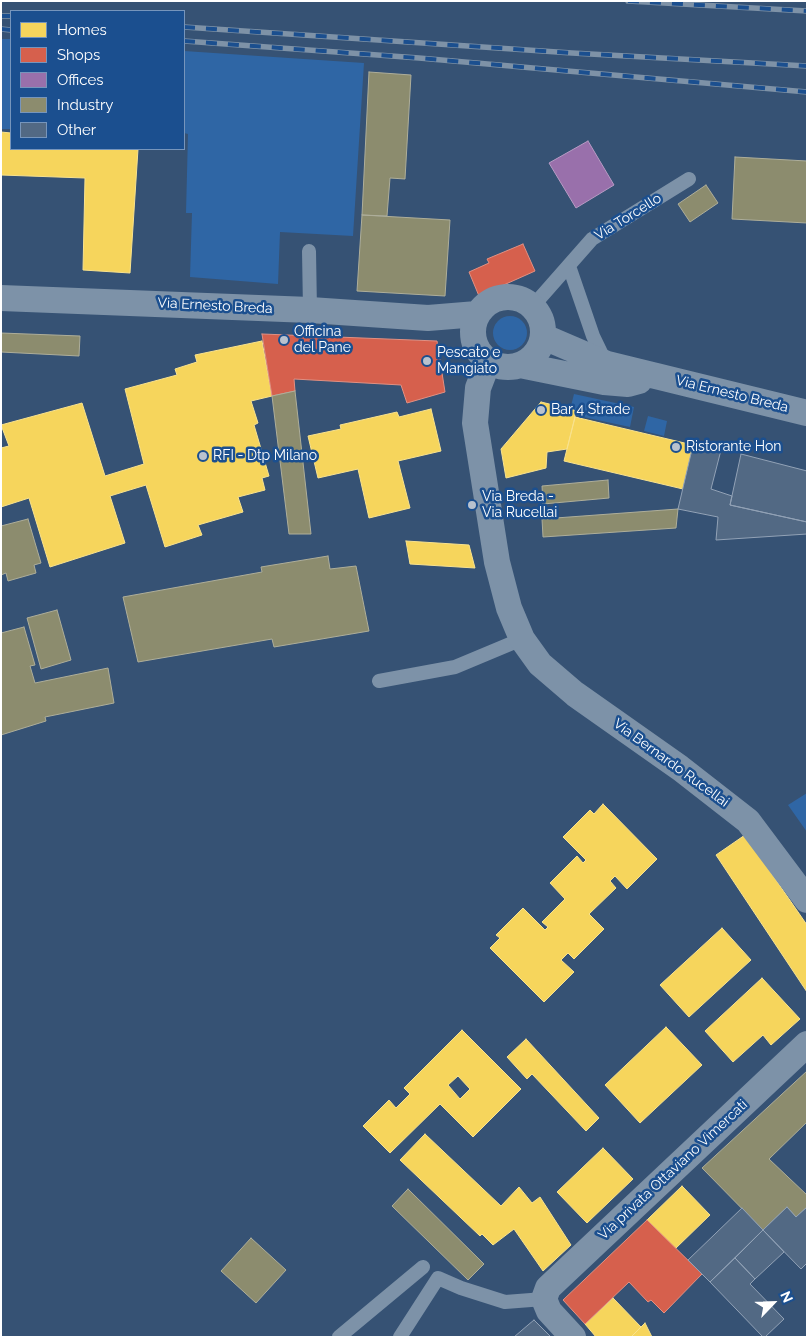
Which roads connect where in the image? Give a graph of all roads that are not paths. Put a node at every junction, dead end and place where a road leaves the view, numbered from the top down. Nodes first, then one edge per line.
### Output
1 (689, 179) dead end
2 (309, 252) dead end
3 (569, 266) junction
4 (1, 298) edge
5 (533, 306) junction
6 (310, 310) junction
7 (477, 314) junction
8 (428, 318) junction
9 (544, 337) junction
10 (481, 353) junction
11 (607, 364) junction
12 (520, 365) junction
13 (656, 375) junction
14 (807, 413) edge
15 (522, 639) junction
16 (379, 681) dead end
17 (807, 900) edge
18 (807, 1044) edge
19 (423, 1267) dead end
20 (544, 1299) junction
21 (339, 1337) edge
22 (400, 1337) edge
23 (573, 1337) edge

1 - 3 lane, Via Torcello
2 - 6 lane
3 - 5 lane, Via Torcello
3 - 11 lane
4 - 6 street, Via Ernesto Breda
5 - 7 street, Via Ernesto Breda
5 - 9 street
6 - 8 street, Via Ernesto Breda
7 - 8 street, Via Ernesto Breda
7 - 10 street
8 - 10 street, Via Ernesto Breda
9 - 11 street, Via Ernesto Breda
9 - 12 street
10 - 12 street, Via Ernesto Breda
10 - 15 street, Via Bernardo Rucellai
11 - 13 street, Via Ernesto Breda
12 - 13 street, Via Ernesto Breda
13 - 14 street, Via Ernesto Breda
15 - 16 lane
15 - 17 street, Via Bernardo Rucellai
18 - 20 street, Via privata Ottaviano Vimercati
19 - 21 lane
20 - 22 lane
20 - 23 street

